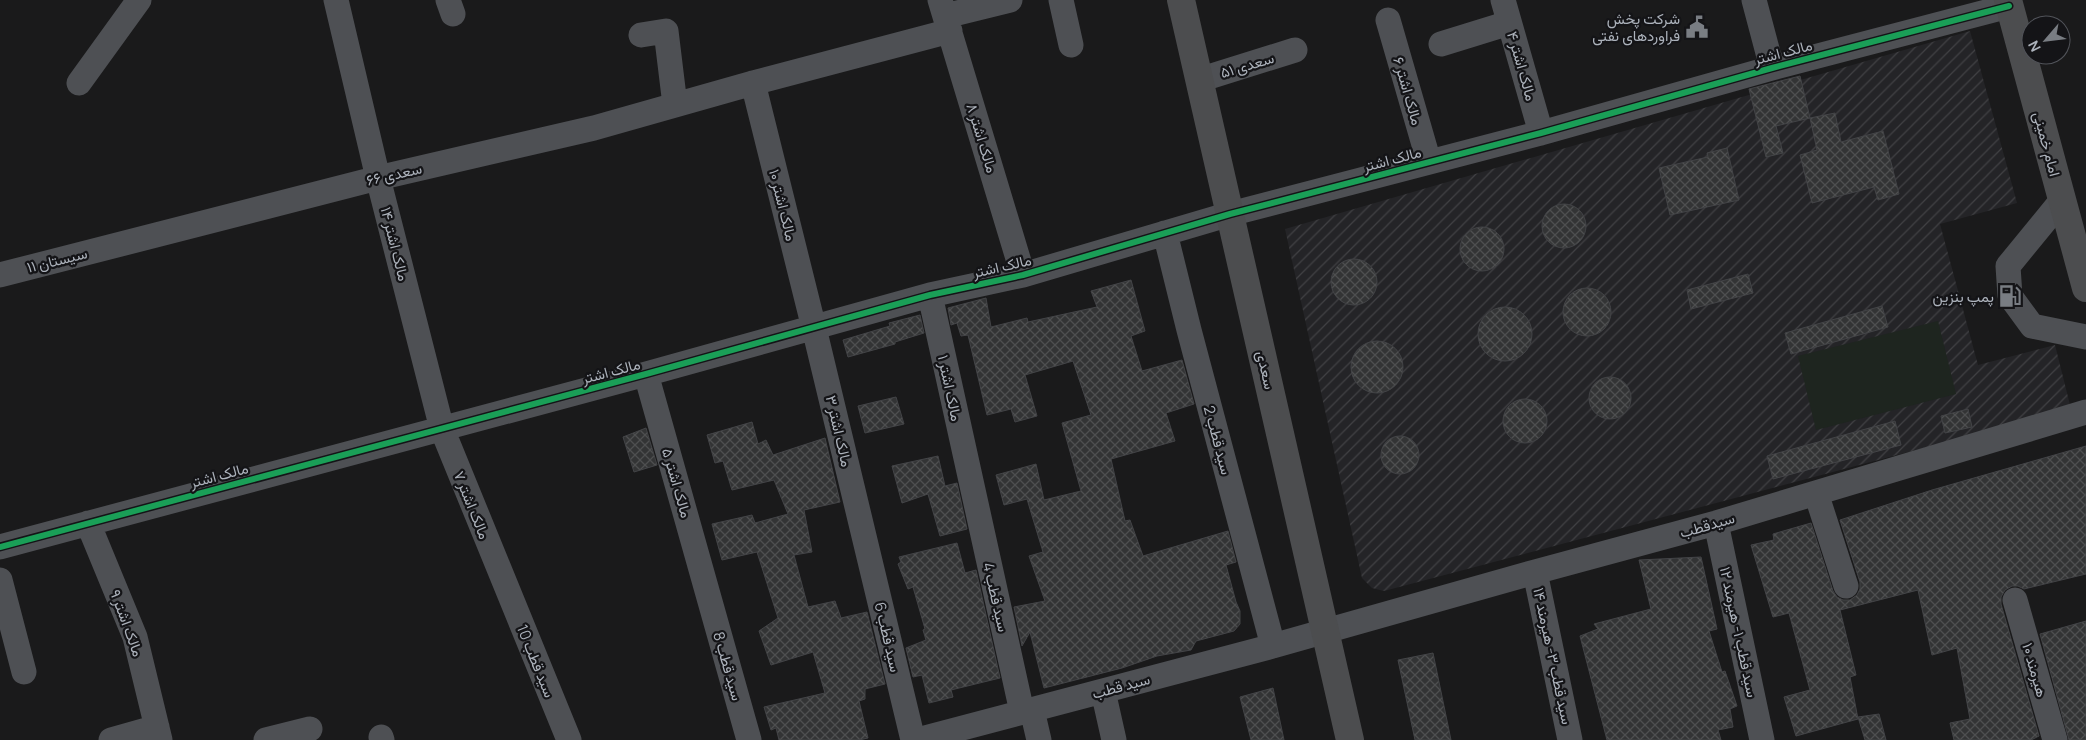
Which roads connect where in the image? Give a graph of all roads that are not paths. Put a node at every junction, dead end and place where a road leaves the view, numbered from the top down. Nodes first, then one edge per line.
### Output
1 (139, 0) edge
2 (336, 0) edge
3 (1010, 0) edge
4 (1061, 0) edge
5 (1181, 0) edge
6 (1754, 0) edge
7 (2009, 3) edge
8 (1506, 11) edge
9 (945, 16) edge
10 (1388, 20) dead end
11 (642, 35) dead end
12 (1441, 44) dead end
13 (1071, 45) dead end
14 (1295, 50) dead end
15 (1772, 68) junction
16 (1199, 80) junction
17 (79, 83) dead end
18 (753, 83) junction
19 (675, 105) junction
20 (1541, 133) junction
21 (1428, 162) junction
22 (378, 178) junction
23 (2062, 200) junction
24 (1230, 214) junction
25 (1165, 232) junction
26 (113, 246) joint
27 (0, 275) edge
28 (1023, 275) junction
29 (2086, 288) edge
30 (930, 295) junction
31 (814, 328) junction
32 (2086, 337) edge
33 (646, 374) junction
34 (2086, 412) edge
35 (442, 429) junction
36 (970, 482) joint
37 (1816, 493) junction
38 (88, 523) junction
39 (1716, 523) junction
40 (863, 534) joint
41 (0, 547) edge
42 (1535, 572) junction
43 (0, 580) edge
44 (503, 582) joint
45 (1846, 586) dead end
46 (707, 592) joint
47 (2015, 600) dead end
48 (1325, 632) junction
49 (1273, 646) junction
50 (24, 672) dead end
51 (1103, 691) junction
52 (1027, 711) junction
53 (310, 729) dead end
54 (158, 733) edge
55 (111, 740) edge
56 (266, 740) edge
57 (569, 740) edge
58 (749, 740) edge
59 (913, 740) edge
60 (917, 740) edge
61 (1040, 740) edge
62 (1114, 740) edge
63 (1350, 740) edge
64 (1570, 740) edge
65 (1762, 740) edge
66 (2055, 740) edge

1 - 17 street
2 - 22 street, مالک اشتر ۱۴
3 - 9 street
4 - 13 street
5 - 16 main road, سعدی
6 - 15 street
7 - 15 street, مالک اشتر
7 - 23 main road, امام خمینی
8 - 12 street
8 - 20 street, مالک اشتر ۴
9 - 18 street, سعدی ۶۶
9 - 28 street, مالک اشتر ۸
10 - 21 street, مالک اشتر ۶
11 - 19 street
14 - 16 street, سعدی ۵۱
15 - 20 street, مالک اشتر
16 - 24 main road, سعدی
18 - 19 street, سعدی ۶۶
18 - 31 street, مالک اشتر ۱۰
19 - 22 street, سعدی ۶۶
20 - 21 street, مالک اشتر
21 - 24 street, مالک اشتر
22 - 26 street, سعدی ۶۶
22 - 35 street, مالک اشتر ۱۴
23 - 29 main road, امام خمینی
23 - 32 street
24 - 25 street, مالک اشتر
24 - 48 main road, سعدی
25 - 28 street, مالک اشتر
25 - 49 street, سید قطب 2
26 - 27 street, سیستان ۱۱
28 - 30 street, مالک اشتر
30 - 31 street, مالک اشتر
30 - 36 street, مالک اشتر ۱
31 - 33 street, مالک اشتر
31 - 40 street, مالک اشتر ۳
33 - 35 street, مالک اشتر
33 - 46 street, مالک اشتر ۵
34 - 37 street, سیدقطب
35 - 38 street, مالک اشتر
35 - 44 street, مالک اشتر ۷
36 - 52 street, سید قطب 4
37 - 39 street, سیدقطب
37 - 45 street
38 - 41 street, مالک اشتر
38 - 54 street, مالک اشتر ۹
39 - 42 street, سیدقطب
39 - 65 street, سید قطب ۱- هیرمند ۱۲
40 - 59 street, سید قطب 6
42 - 48 street, سیدقطب
42 - 64 street, سید قطب ۳- هیرمند ۱۴
43 - 50 street
44 - 57 street, سید قطب 10
46 - 58 street, سید قطب 8
47 - 66 street, هیرمند ۱۰
48 - 49 street, سید قطب
48 - 63 main road, سعدی
49 - 51 street, سید قطب
51 - 52 street, سید قطب
51 - 62 street
52 - 60 street, سید قطب
52 - 61 street, سید قطب 4
53 - 56 street
54 - 55 street

